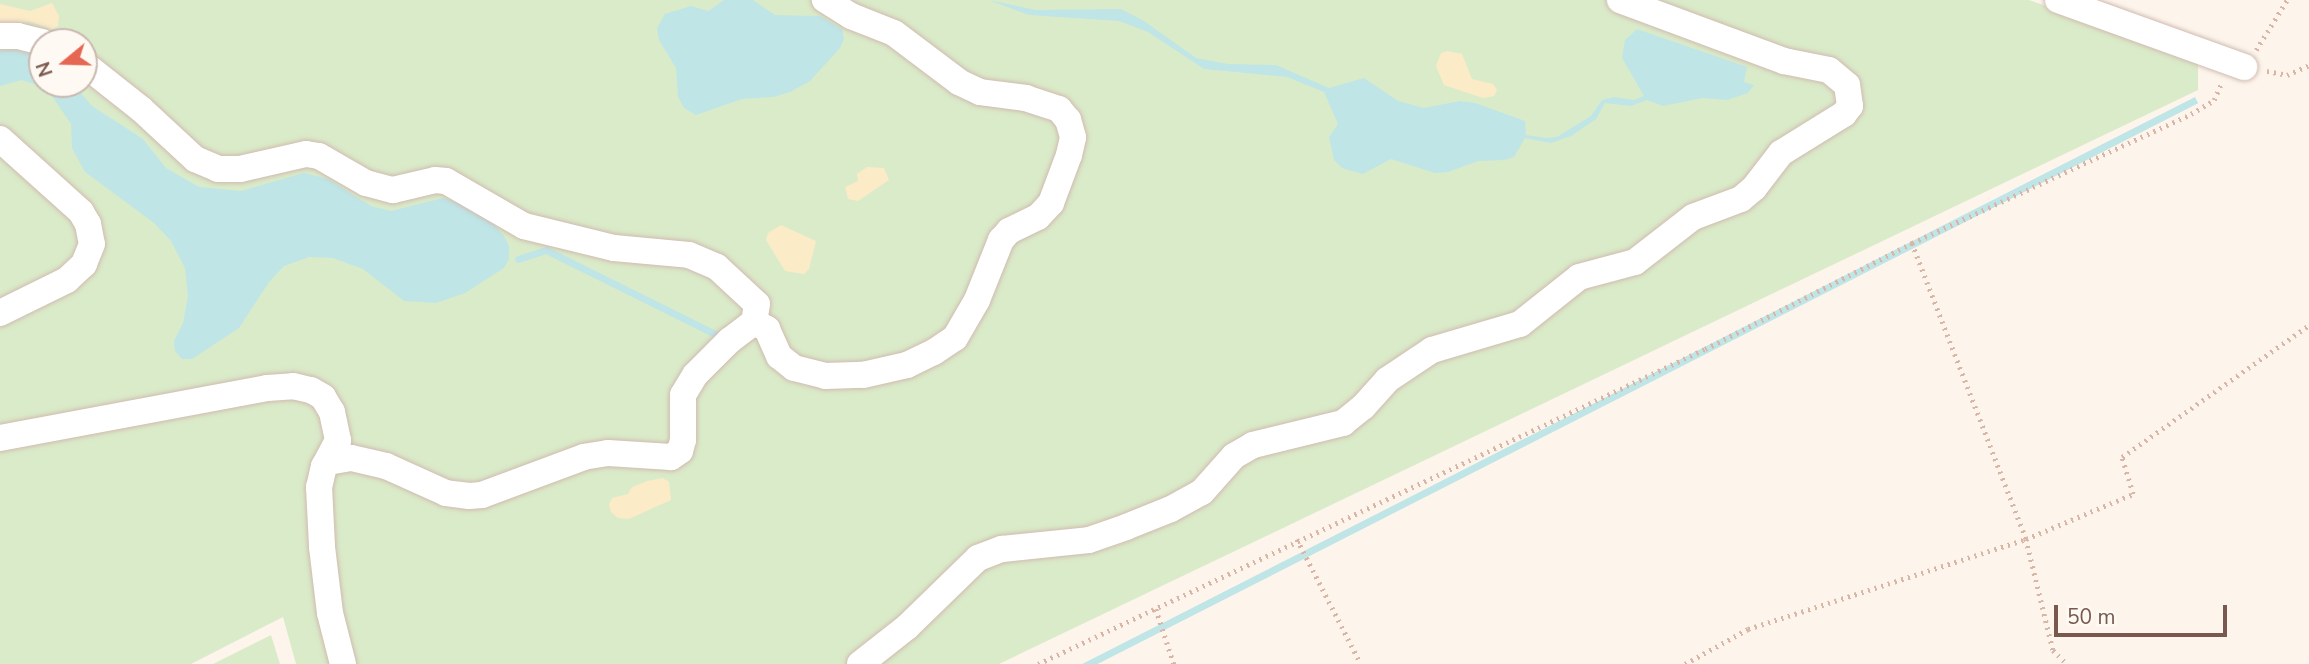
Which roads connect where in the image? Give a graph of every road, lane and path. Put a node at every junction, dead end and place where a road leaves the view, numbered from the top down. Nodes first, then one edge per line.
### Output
1 (825, 0) edge
2 (1620, 0) edge
3 (2058, 0) edge
4 (2287, 0) edge
5 (0, 36) edge
6 (28, 38) edge
7 (2238, 65) junction
8 (2309, 65) edge
9 (98, 75) edge
10 (0, 139) edge
11 (1912, 243) junction
12 (0, 313) edge
13 (759, 318) junction
14 (2309, 325) edge
15 (0, 438) edge
16 (339, 453) junction
17 (1297, 539) junction
18 (2026, 539) junction
19 (1156, 608) junction
20 (343, 664) edge
21 (860, 664) edge
22 (1038, 664) edge
23 (1174, 664) edge
24 (1361, 664) edge
25 (1685, 664) edge
26 (2067, 664) edge

1 - 13 street
2 - 21 street
3 - 7 street
4 - 7 path
5 - 6 street
7 - 8 path
7 - 11 path
9 - 13 street
10 - 12 street
11 - 17 path
11 - 18 path
13 - 16 street
14 - 18 path
15 - 16 street
16 - 20 street
17 - 19 path
17 - 24 path
18 - 25 path
18 - 26 path
19 - 22 path
19 - 23 path

